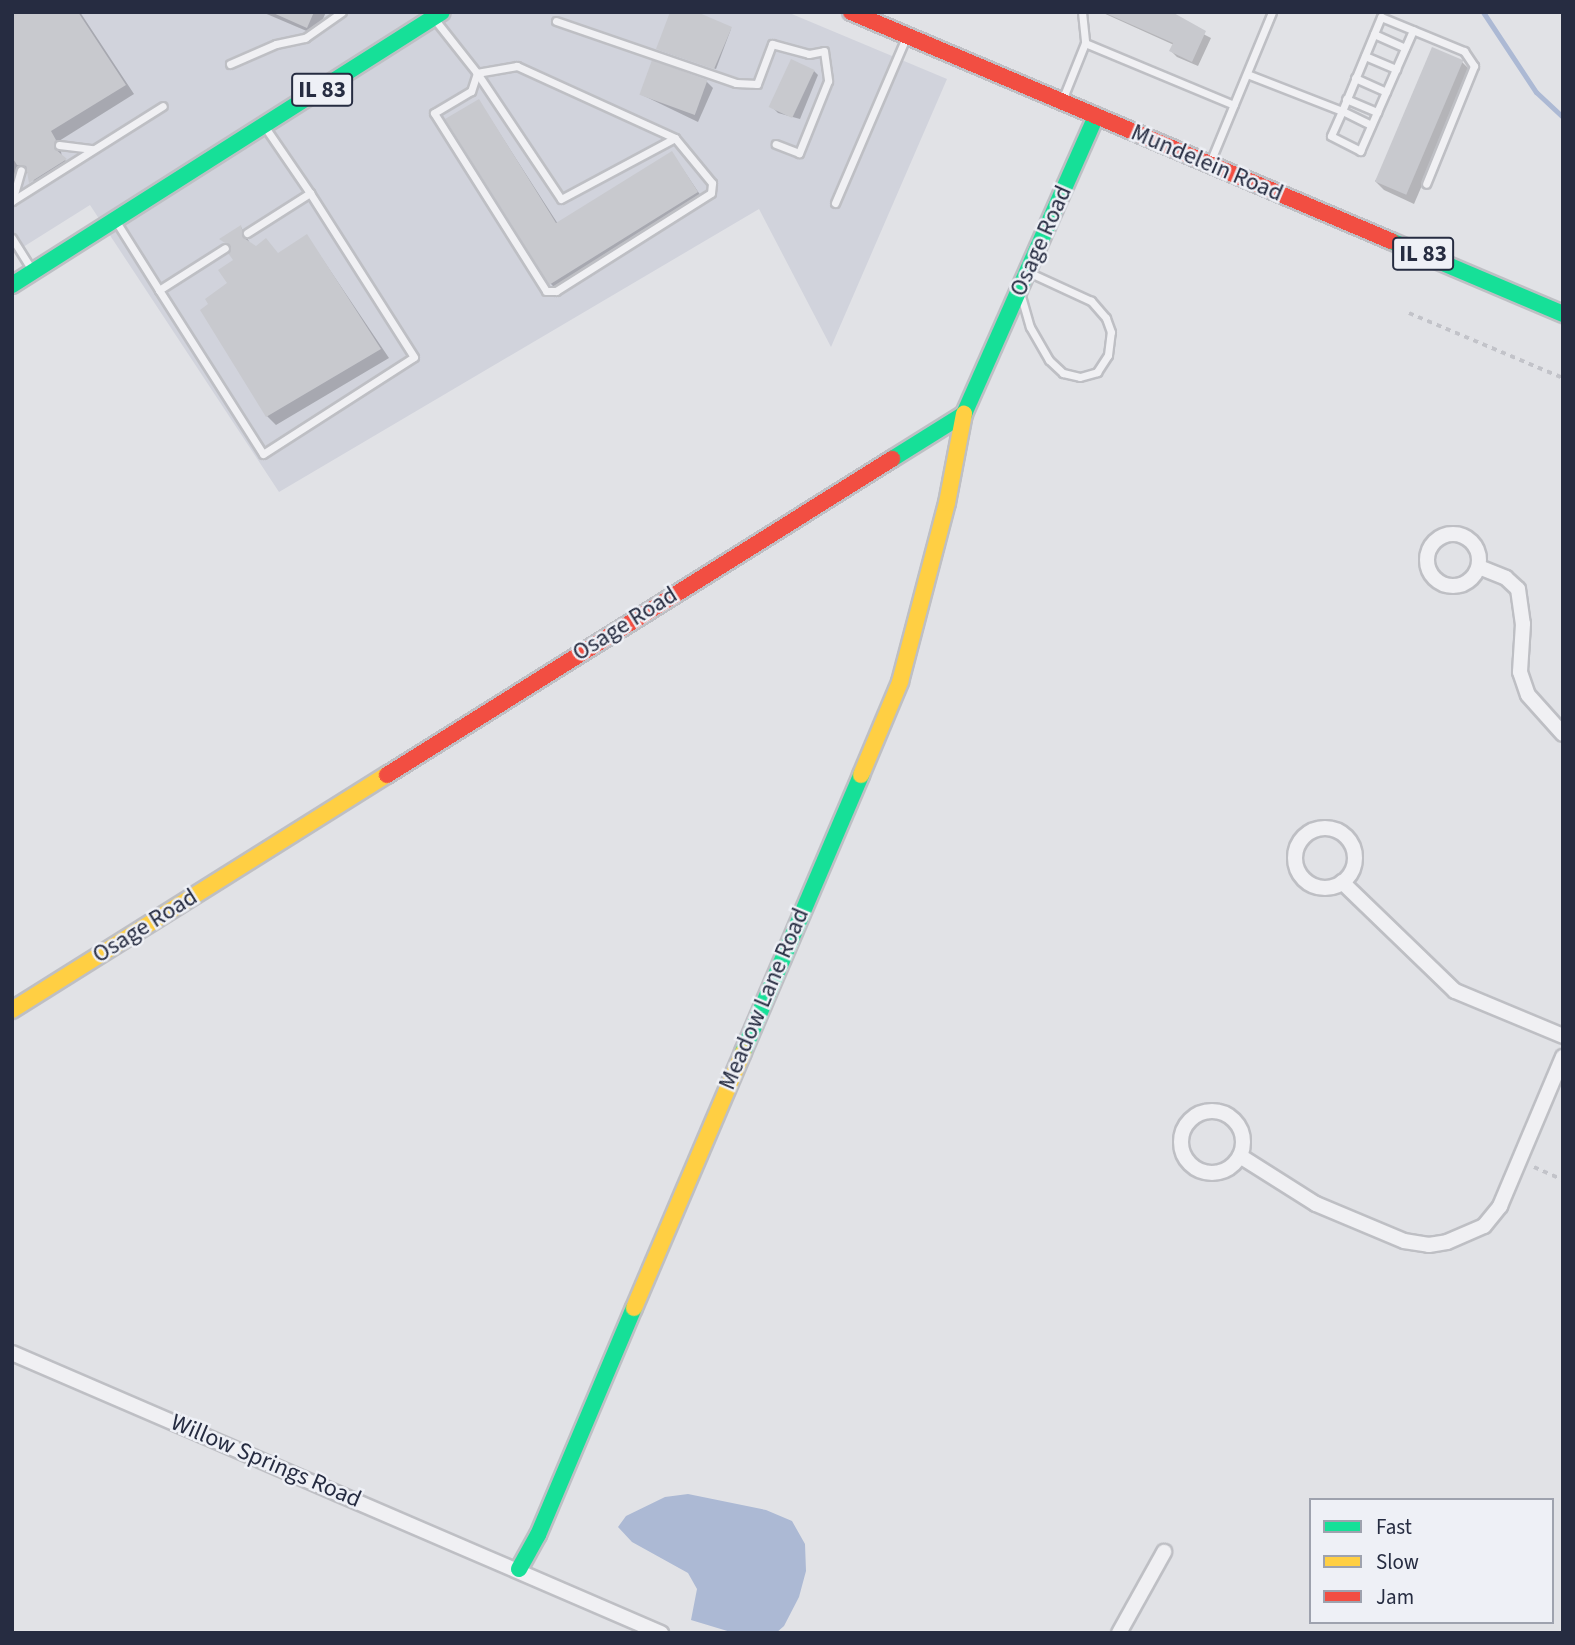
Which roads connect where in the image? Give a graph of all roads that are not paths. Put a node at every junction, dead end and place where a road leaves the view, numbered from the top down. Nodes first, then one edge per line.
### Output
1 (342, 12) edge
2 (850, 12) edge
3 (1082, 12) edge
4 (1272, 12) edge
5 (439, 14) edge
6 (556, 21) dead end
7 (1413, 30) junction
8 (1374, 34) junction
9 (906, 36) junction
10 (1085, 43) junction
11 (1405, 48) junction
12 (1365, 56) junction
13 (230, 64) dead end
14 (1396, 69) junction
15 (477, 73) junction
16 (1247, 74) junction
17 (1355, 78) junction
18 (1386, 92) junction
19 (1346, 99) junction
20 (1062, 102) junction
21 (1234, 104) junction
22 (163, 106) dead end
23 (1342, 111) junction
24 (1377, 112) junction
25 (1096, 116) junction
26 (1371, 125) junction
27 (265, 127) junction
28 (675, 138) junction
29 (776, 144) dead end
30 (59, 145) dead end
31 (94, 149) junction
32 (1209, 164) junction
33 (20, 170) dead end
34 (1426, 184) dead end
35 (310, 193) junction
36 (12, 201) edge
37 (835, 203) dead end
38 (116, 221) junction
39 (247, 233) dead end
40 (12, 238) edge
41 (225, 248) dead end
42 (1027, 271) junction
43 (33, 272) junction
44 (12, 285) edge
45 (1019, 288) junction
46 (159, 290) junction
47 (1563, 314) edge
48 (964, 414) junction
49 (1479, 566) dead end
50 (1563, 734) edge
51 (1342, 883) junction
52 (12, 1010) edge
53 (1563, 1035) edge
54 (1563, 1057) edge
55 (1240, 1156) junction
56 (12, 1353) edge
57 (1164, 1552) dead end
58 (519, 1569) junction
59 (661, 1633) edge
60 (1119, 1633) edge

1 - 13 lane
2 - 9 street, Mundelein Road / IL 83
3 - 10 lane
4 - 16 lane
5 - 15 lane
5 - 27 street, IL 83
6 - 29 lane
7 - 8 lane
7 - 11 lane
7 - 34 lane
8 - 11 lane
8 - 12 lane
9 - 20 street, Mundelein Road / IL 83
9 - 37 lane
10 - 20 lane
10 - 21 lane
11 - 14 lane
12 - 14 lane
12 - 17 lane
14 - 18 lane
15 - 28 lane
15 - 28 lane
15 - 28 lane
16 - 21 lane
16 - 23 lane
17 - 18 lane
17 - 19 lane
18 - 24 lane
19 - 23 lane
19 - 24 lane
20 - 25 street, Mundelein Road / IL 83
21 - 32 lane
22 - 31 lane
23 - 26 lane
23 - 26 lane
24 - 26 lane
25 - 32 street, Mundelein Road / IL 83
25 - 42 street, Osage Road
27 - 35 lane
27 - 38 street, IL 83
30 - 31 lane
31 - 36 lane
32 - 47 street, Mundelein Road / IL 83
33 - 36 lane
35 - 39 lane
35 - 46 lane
38 - 43 street, IL 83
38 - 46 lane
40 - 43 lane
41 - 46 lane
42 - 45 street, Osage Road
42 - 45 lane
43 - 44 street, IL 83
45 - 48 street, Osage Road
48 - 52 street, Osage Road
48 - 58 street, Meadow Lane Road
49 - 50 street
51 - 51 street
51 - 53 street
54 - 55 street
55 - 55 street
56 - 58 street, Willow Springs Road
57 - 60 street
58 - 59 street, Willow Springs Road

